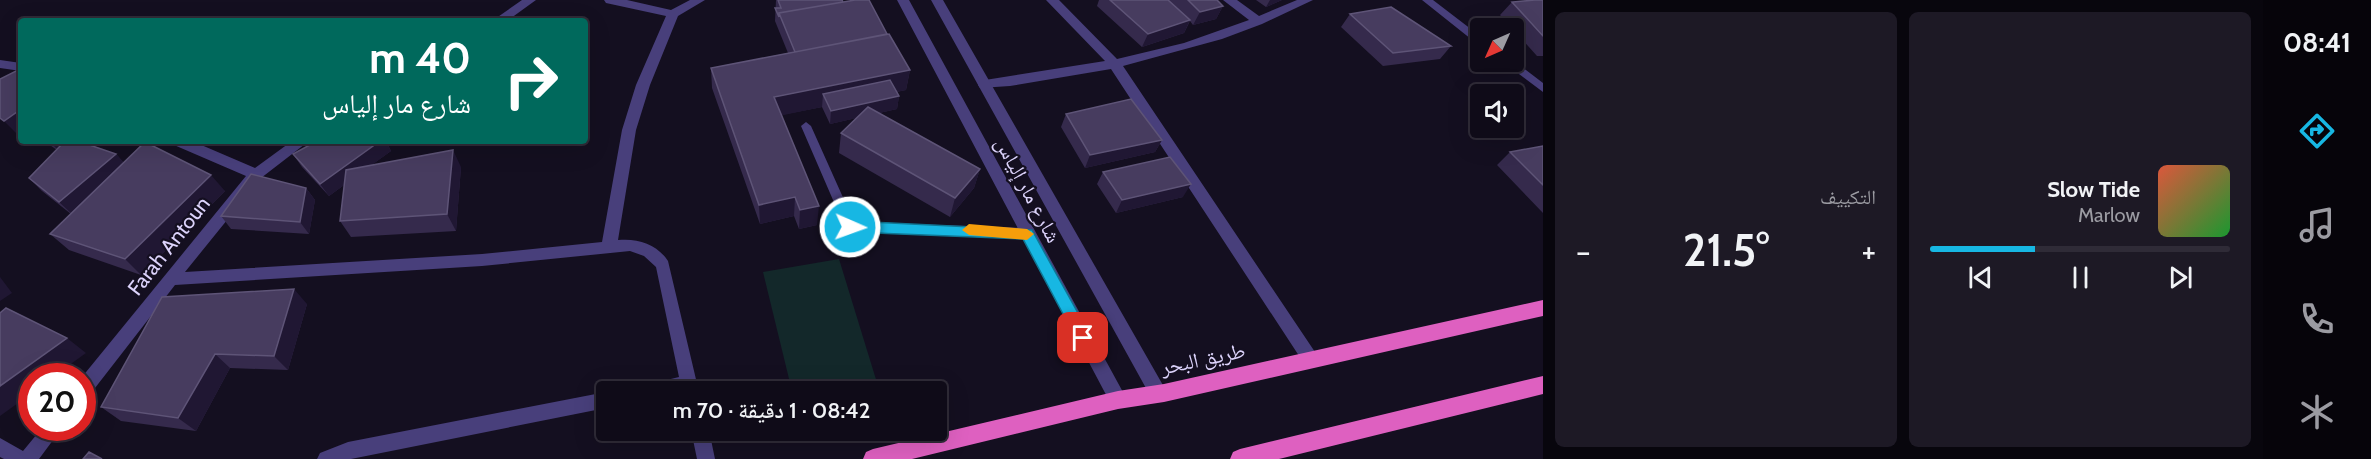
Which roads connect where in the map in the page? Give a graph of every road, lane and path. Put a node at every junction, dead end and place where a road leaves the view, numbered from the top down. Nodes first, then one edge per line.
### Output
1 (530, 0) edge
2 (610, 0) edge
3 (699, 0) edge
4 (903, 0) edge
5 (937, 0) edge
6 (1052, 0) edge
7 (1229, 0) edge
8 (1307, 0) edge
9 (1427, 0) edge
10 (673, 14) junction
11 (503, 18) edge
12 (1258, 21) junction
13 (1470, 33) edge
14 (1114, 63) junction
15 (0, 64) edge
16 (18, 67) edge
17 (1521, 72) edge
18 (985, 85) junction
19 (1543, 88) edge
20 (806, 126) dead end
21 (186, 144) edge
22 (298, 144) edge
23 (256, 174) junction
24 (1027, 233) junction
25 (609, 247) junction
26 (173, 279) junction
27 (1543, 308) edge
28 (1311, 360) junction
29 (96, 374) edge
30 (689, 381) edge
31 (1543, 385) edge
32 (1158, 393) junction
33 (1118, 400) junction
34 (596, 402) edge
35 (43, 441) edge
36 (702, 441) edge
37 (0, 447) edge
38 (884, 458) edge
39 (21, 459) edge
40 (28, 459) edge
41 (326, 459) edge
42 (706, 459) edge
43 (1240, 459) edge

1 - 11 street
2 - 10 street
3 - 10 street
4 - 24 street, شارع مار إلياس
5 - 18 street, شارع مار إلياس
6 - 14 street
7 - 12 street
8 - 12 street
9 - 13 lane
10 - 25 street
12 - 14 street
14 - 18 street
14 - 28 street
15 - 16 street
17 - 19 lane
18 - 32 street, شارع مار إلياس
20 - 24 lane
21 - 23 street
22 - 23 street, Farah Antoun
23 - 26 street, Farah Antoun
24 - 33 street, شارع مار إلياس
25 - 26 street
25 - 30 street
26 - 29 street, Farah Antoun
27 - 28 highway, طريق البحر
28 - 32 highway, طريق البحر
31 - 43 highway
32 - 33 highway, طريق البحر
33 - 38 highway, طريق البحر
34 - 41 street
35 - 40 street
36 - 42 street
37 - 39 street

